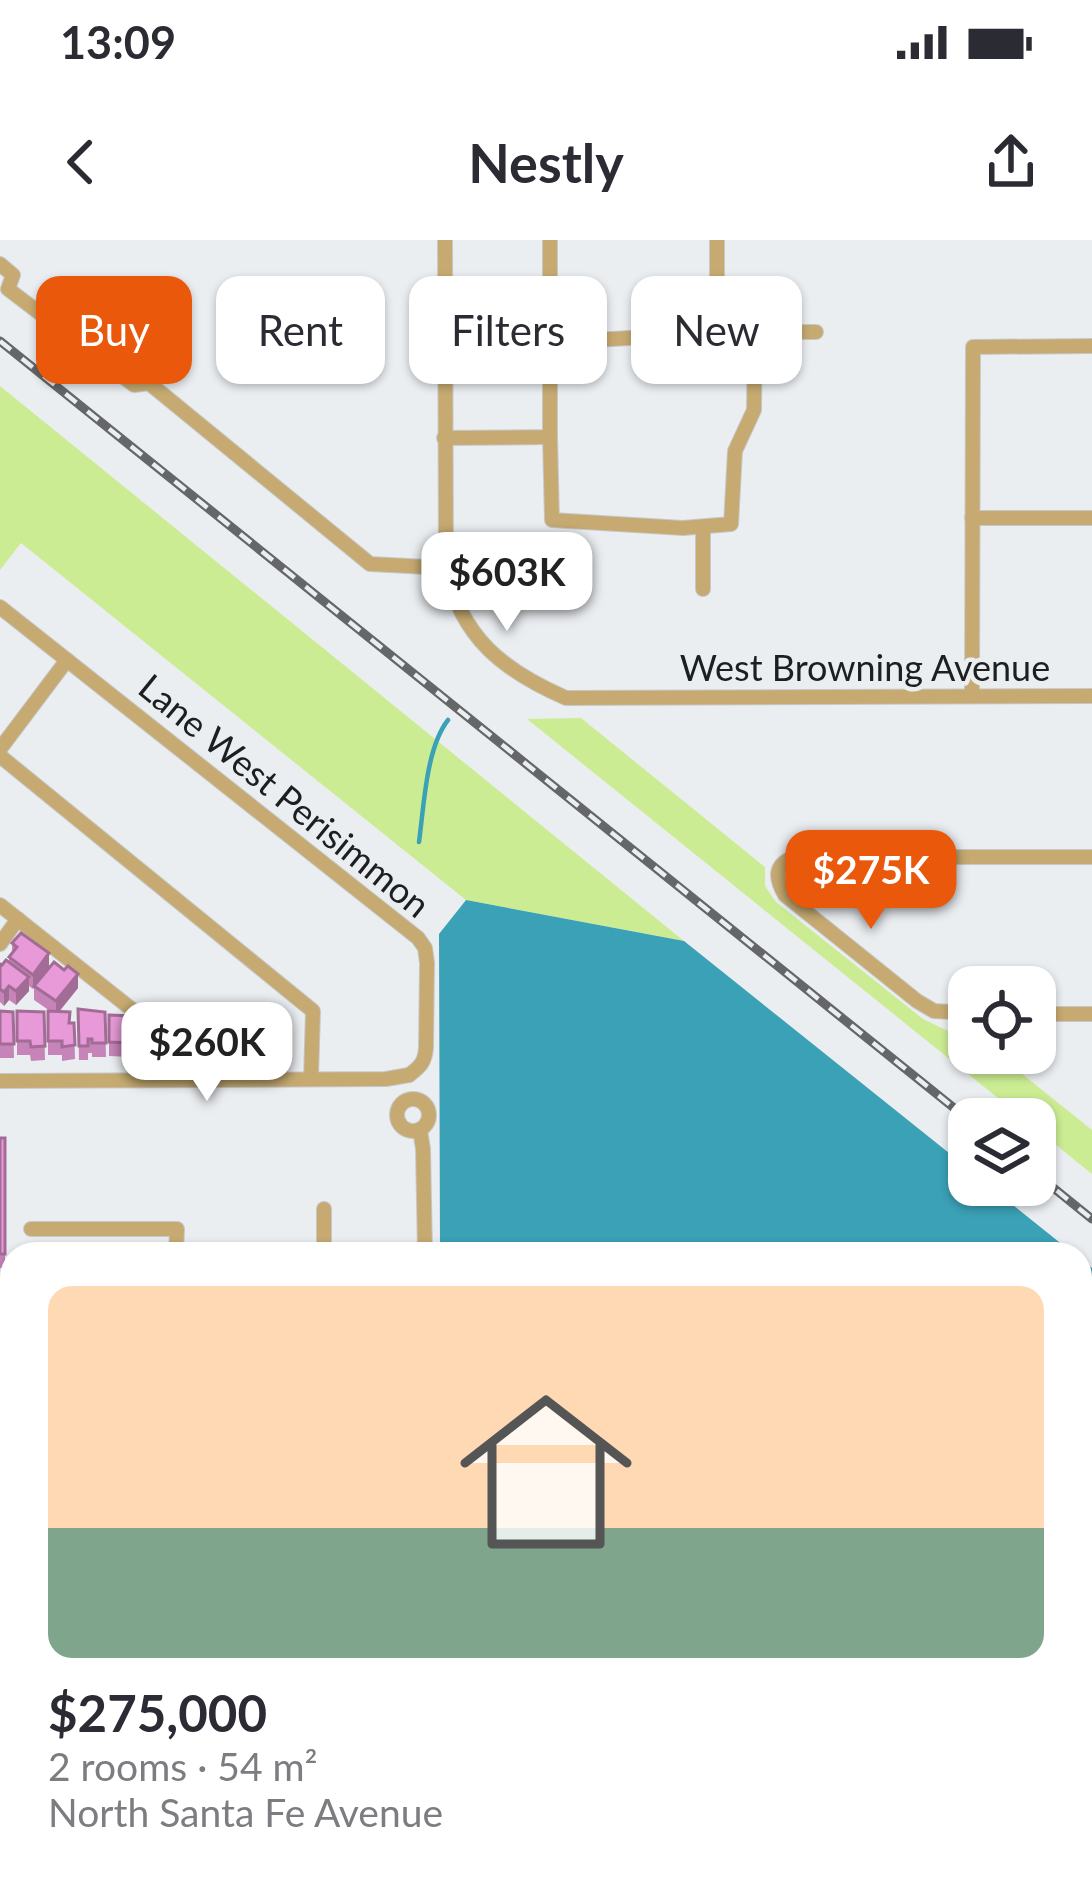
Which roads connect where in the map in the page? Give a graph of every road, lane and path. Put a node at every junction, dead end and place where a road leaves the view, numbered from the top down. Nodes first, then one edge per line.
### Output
1 (445, 240) edge
2 (550, 240) edge
3 (717, 240) edge
4 (0, 264) edge
5 (550, 276) edge
6 (717, 276) edge
7 (802, 332) edge
8 (816, 332) dead end
9 (1092, 346) edge
10 (550, 384) edge
11 (754, 384) edge
12 (550, 437) junction
13 (445, 438) junction
14 (973, 518) junction
15 (1092, 518) edge
16 (703, 526) junction
17 (446, 568) junction
18 (703, 589) dead end
19 (0, 607) edge
20 (67, 660) junction
21 (972, 696) junction
22 (1092, 696) edge
23 (0, 753) edge
24 (1092, 856) edge
25 (0, 905) edge
26 (18, 919) junction
27 (0, 944) edge
28 (948, 1012) edge
29 (1056, 1014) edge
30 (1092, 1014) edge
31 (409, 1076) junction
32 (311, 1078) junction
33 (386, 1078) junction
34 (190, 1079) junction
35 (0, 1081) edge
36 (422, 1101) junction
37 (397, 1112) junction
38 (420, 1130) junction
39 (324, 1209) dead end
40 (31, 1229) dead end
41 (176, 1242) edge
42 (324, 1242) edge
43 (425, 1242) edge

1 - 13 street
2 - 5 street
3 - 6 street
4 - 17 street
7 - 8 street
9 - 14 street
10 - 12 street
11 - 16 street
12 - 13 street
12 - 16 street
13 - 17 street
14 - 15 street
14 - 21 street
16 - 18 street
17 - 21 street, West Browning Avenue
19 - 20 street, Lane West Perisimmon
20 - 23 street
20 - 31 street, Lane West Perisimmon
21 - 22 street, West Browning Avenue
23 - 32 street
24 - 28 street
25 - 26 street
26 - 27 street
26 - 34 street
29 - 30 street
31 - 33 street
31 - 36 street
32 - 33 street
32 - 34 street
33 - 37 street
34 - 35 street
36 - 37 street
36 - 38 street
37 - 38 street
38 - 43 street
39 - 42 street
40 - 41 street

